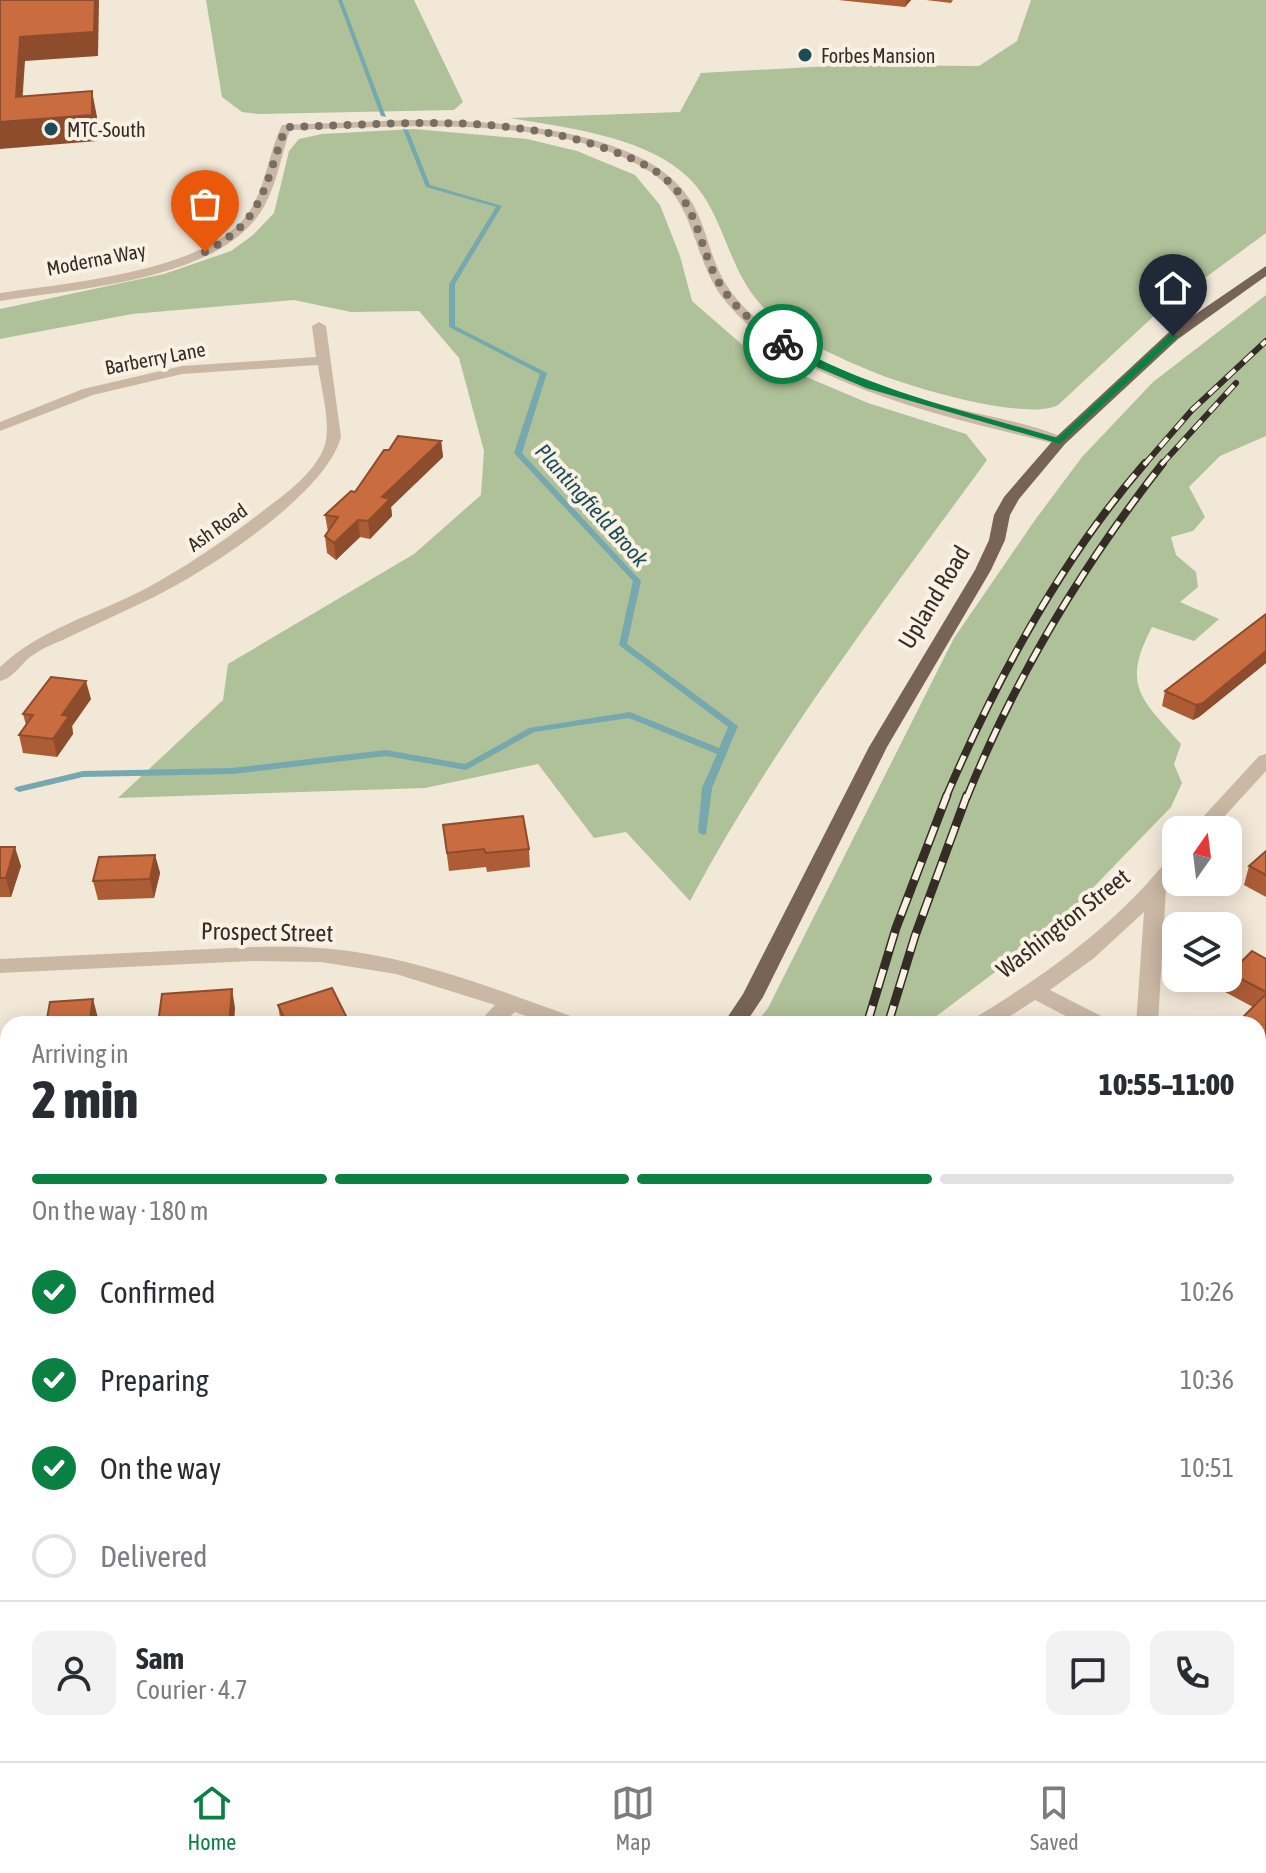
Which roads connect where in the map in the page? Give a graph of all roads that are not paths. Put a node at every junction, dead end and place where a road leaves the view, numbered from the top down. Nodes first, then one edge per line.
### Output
1 (1266, 270) edge
2 (0, 297) edge
3 (319, 326) dead end
4 (324, 361) junction
5 (0, 427) edge
6 (1060, 441) junction
7 (0, 676) edge
8 (1266, 760) edge
9 (1214, 816) edge
10 (1162, 882) edge
11 (1156, 890) junction
12 (0, 966) edge
13 (1033, 990) junction
14 (511, 1003) junction
15 (497, 1016) edge
16 (548, 1016) edge
17 (739, 1016) edge
18 (993, 1016) edge
19 (1083, 1016) edge
20 (1148, 1016) edge

1 - 6 main road, Upland Road
2 - 6 street, Moderna Way
3 - 4 street, Ash Road
4 - 5 street, Barberry Lane
4 - 7 street, Ash Road
6 - 17 main road, Upland Road
8 - 9 street
10 - 11 street, Washington Street
11 - 13 street, Washington Street
11 - 20 street
12 - 14 street, Prospect Street
13 - 18 street, Washington Street
13 - 19 street
14 - 15 street
14 - 16 street, Prospect Street

